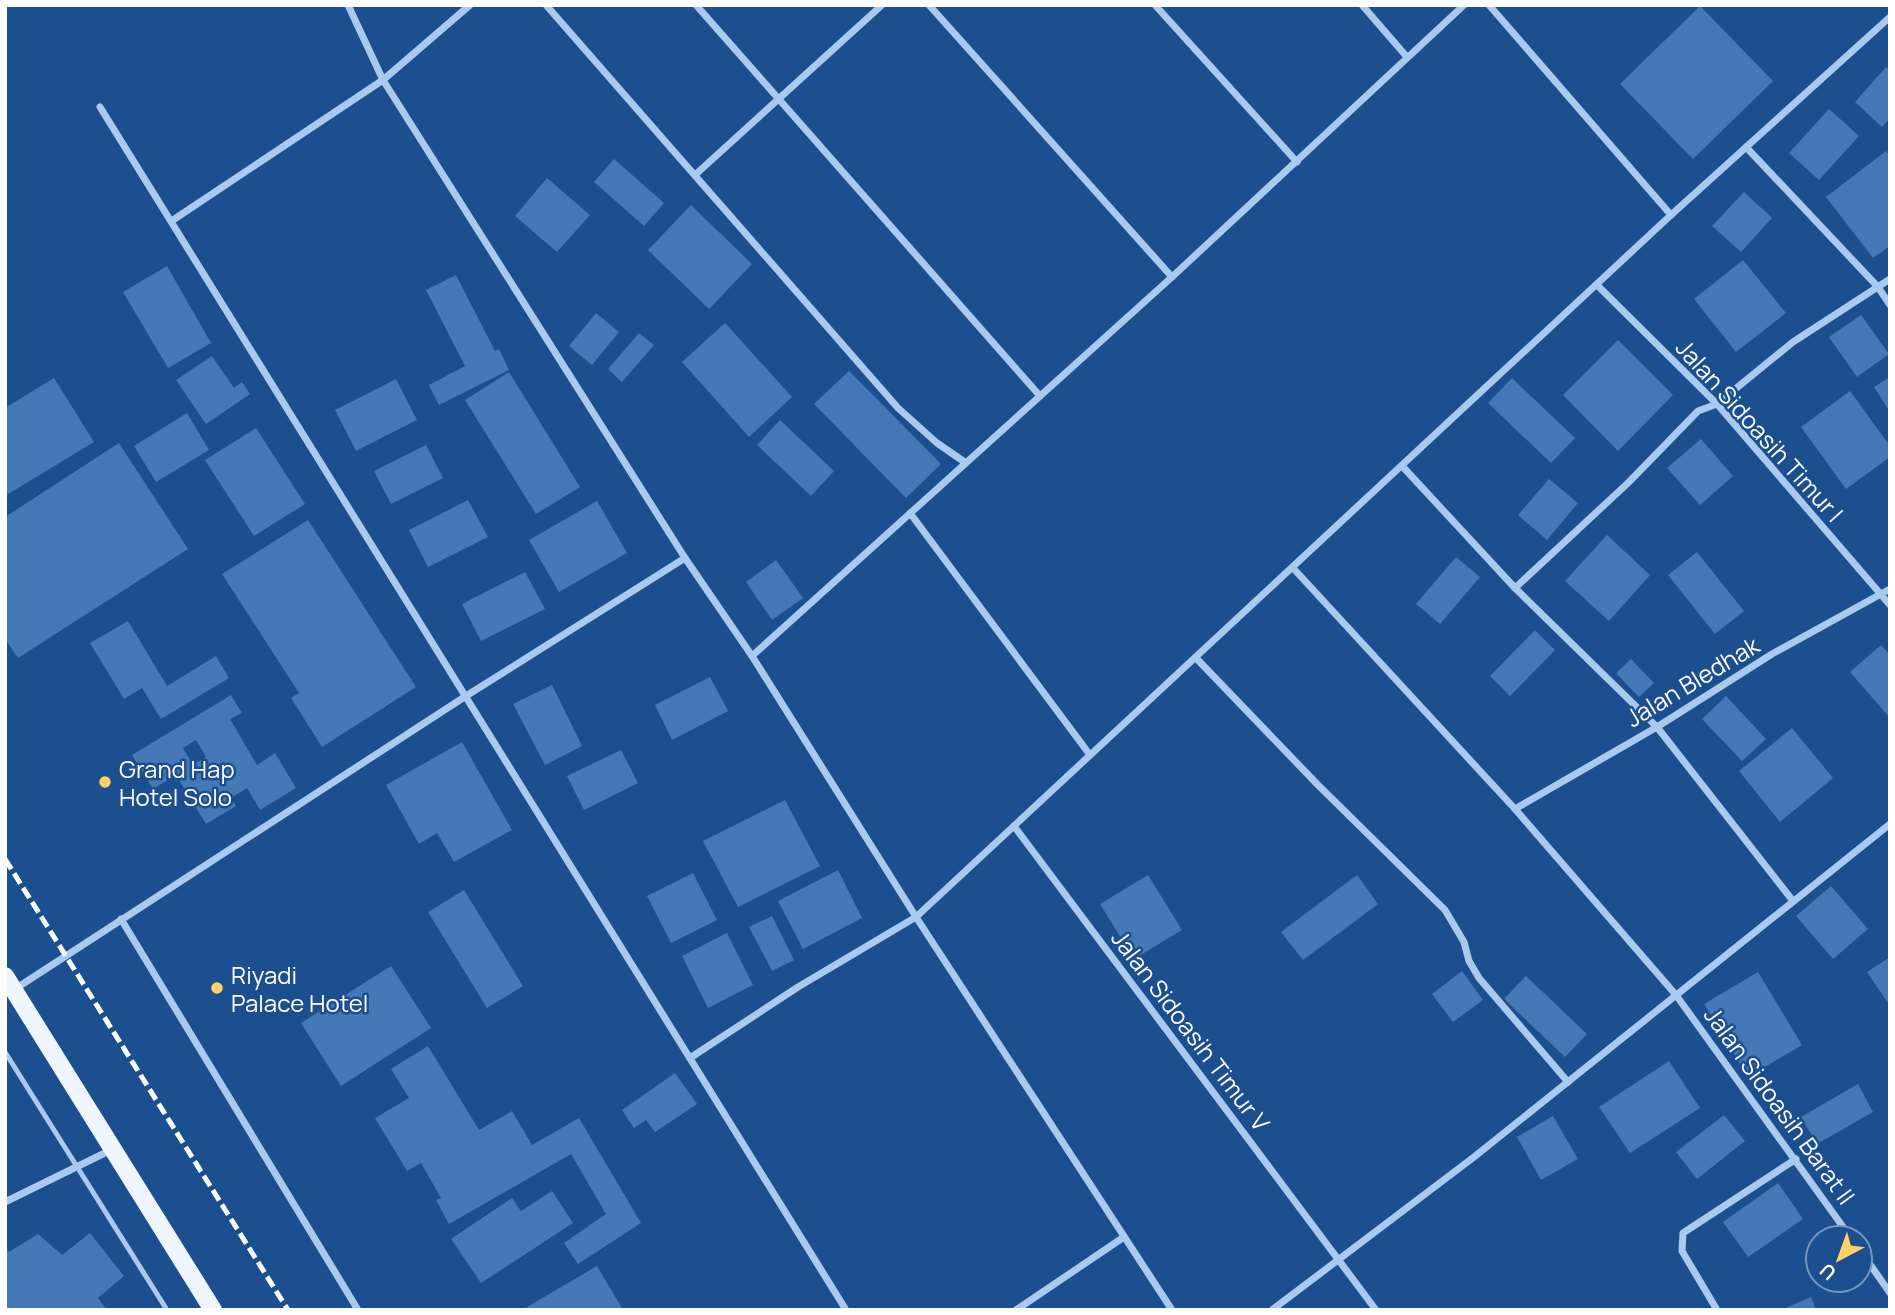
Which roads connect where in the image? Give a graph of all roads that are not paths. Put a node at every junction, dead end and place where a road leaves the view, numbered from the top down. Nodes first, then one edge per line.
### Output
1 (348, 5) edge
2 (470, 5) edge
3 (546, 5) edge
4 (695, 5) edge
5 (882, 5) edge
6 (929, 5) edge
7 (1155, 5) edge
8 (1362, 5) edge
9 (1464, 5) edge
10 (1489, 5) edge
11 (1890, 17) edge
12 (1406, 57) junction
13 (383, 80) junction
14 (777, 99) junction
15 (100, 107) dead end
16 (1746, 147) junction
17 (1297, 162) junction
18 (695, 175) junction
19 (1671, 215) junction
20 (173, 220) junction
21 (1172, 277) junction
22 (1890, 279) edge
23 (1597, 285) junction
24 (1878, 287) junction
25 (1890, 305) edge
26 (1040, 396) junction
27 (1717, 404) junction
28 (966, 463) junction
29 (1403, 467) junction
30 (911, 513) junction
31 (685, 558) junction
32 (1293, 568) junction
33 (1515, 588) junction
34 (1890, 589) edge
35 (1882, 594) junction
36 (1890, 605) edge
37 (752, 656) junction
38 (1195, 658) junction
39 (466, 696) junction
40 (1657, 727) junction
41 (1090, 755) junction
42 (1515, 809) junction
43 (1890, 824) edge
44 (1014, 826) junction
45 (1793, 901) junction
46 (916, 917) junction
47 (121, 919) junction
48 (10, 983) edge
49 (1676, 995) junction
50 (5, 1052) edge
51 (690, 1058) junction
52 (1568, 1082) junction
53 (111, 1150) junction
54 (1796, 1159) junction
55 (75, 1167) junction
56 (5, 1202) edge
57 (1841, 1224) edge
58 (1124, 1237) junction
59 (1337, 1258) junction
60 (1874, 1270) edge
61 (1890, 1293) edge
62 (167, 1310) edge
63 (213, 1310) edge
64 (358, 1310) edge
65 (846, 1310) edge
66 (1016, 1310) edge
67 (1172, 1310) edge
68 (1272, 1310) edge
69 (1376, 1310) edge
70 (1717, 1310) edge

1 - 13 street
2 - 13 street
3 - 18 street
4 - 14 street
5 - 14 street
6 - 21 street
7 - 17 street
8 - 12 street
9 - 12 street
10 - 19 street
11 - 16 street
12 - 17 street
13 - 20 street
13 - 31 street
14 - 18 street
14 - 26 street
15 - 20 street
16 - 19 street
16 - 24 street
17 - 21 street
18 - 28 street
19 - 23 street
20 - 39 street
21 - 26 street
22 - 24 street
23 - 27 street, Jalan Sidoasih Timur I
23 - 29 street
24 - 25 street
24 - 27 street
26 - 28 street
27 - 33 street
27 - 35 street, Jalan Sidoasih Timur I
28 - 30 street
29 - 32 street
29 - 33 street
30 - 37 street
30 - 41 street
31 - 37 street
31 - 39 street
32 - 38 street
32 - 42 street, Jalan Sidoasih Barat II
33 - 40 street
34 - 35 street, Jalan Bledhak
35 - 36 street, Jalan Sidoasih Timur I
35 - 40 street, Jalan Bledhak
37 - 46 street
38 - 41 street
38 - 52 street
39 - 47 street
39 - 51 street
40 - 42 street, Jalan Bledhak
40 - 45 street
41 - 44 street
42 - 49 street, Jalan Sidoasih Barat II
43 - 45 street
44 - 46 street
44 - 59 street, Jalan Sidoasih Timur V
45 - 49 street
46 - 51 street
46 - 58 street
47 - 48 street
47 - 64 street
48 - 53 main road
49 - 52 street
49 - 54 street, Jalan Sidoasih Barat II
50 - 55 lane
51 - 65 street
52 - 59 street
53 - 55 street
53 - 63 main road
54 - 57 street, Jalan Sidoasih Barat II
54 - 70 street
55 - 56 street
55 - 62 lane
58 - 66 street
58 - 67 street
59 - 68 street
59 - 69 street, Jalan Sidoasih Timur V
60 - 61 street

